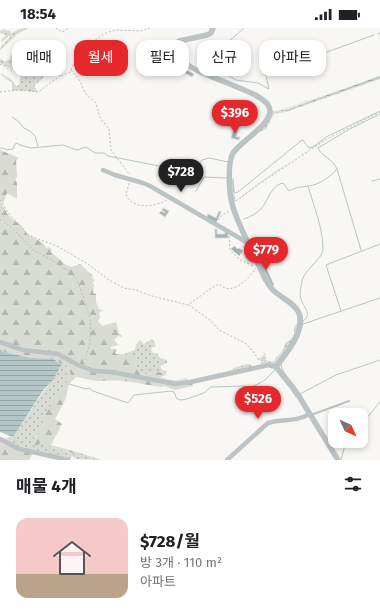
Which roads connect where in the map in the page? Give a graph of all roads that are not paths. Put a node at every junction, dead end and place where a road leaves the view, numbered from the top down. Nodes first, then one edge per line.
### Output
1 (213, 28) edge
2 (103, 170) dead end
3 (248, 243) junction
4 (0, 342) edge
5 (276, 367) junction
6 (349, 401) dead end
7 (310, 415) junction
8 (0, 439) edge
9 (68, 460) edge
10 (227, 460) edge
11 (338, 460) edge

1 - 3 street
2 - 3 street
3 - 5 street
4 - 5 street
5 - 7 street
6 - 7 lane
7 - 10 street
7 - 11 street
8 - 9 street

